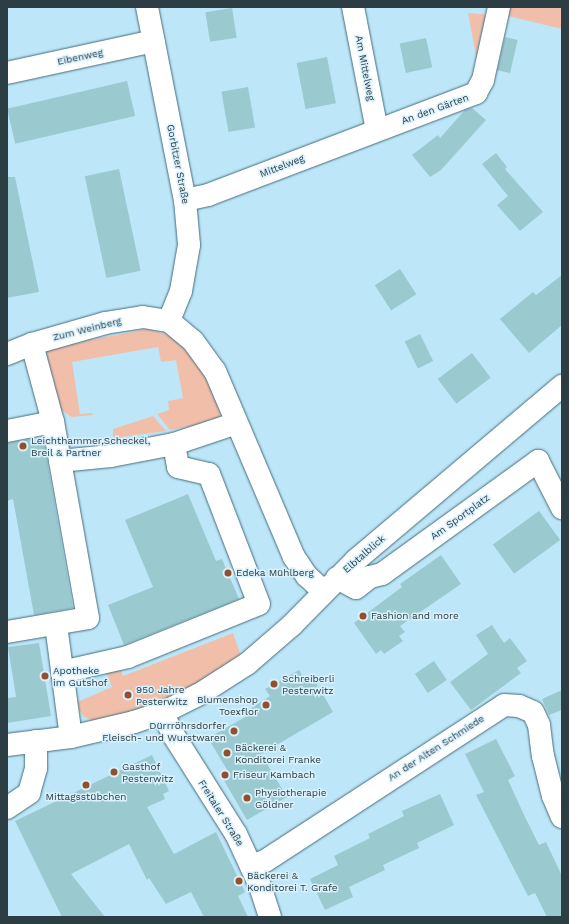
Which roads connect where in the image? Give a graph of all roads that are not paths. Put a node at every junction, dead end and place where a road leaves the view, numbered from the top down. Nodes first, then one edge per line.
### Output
1 (147, 7) edge
2 (353, 7) edge
3 (499, 7) edge
4 (154, 42) junction
5 (7, 73) edge
6 (377, 130) junction
7 (186, 200) junction
8 (169, 321) junction
9 (32, 344) junction
10 (7, 354) edge
11 (562, 386) edge
12 (53, 422) junction
13 (237, 423) junction
14 (7, 431) edge
15 (174, 444) junction
16 (60, 461) junction
17 (562, 508) edge
18 (330, 585) junction
19 (56, 625) junction
20 (7, 632) edge
21 (62, 672) junction
22 (162, 713) junction
23 (71, 737) junction
24 (36, 741) junction
25 (7, 745) edge
26 (7, 808) edge
27 (562, 817) edge
28 (252, 866) junction
29 (270, 917) edge

1 - 4 street, Gorbitzer Straße
2 - 6 street, Am Mittelweg
3 - 6 street, An den Gärten
4 - 5 street, Eibenweg
4 - 7 street, Gorbitzer Straße
6 - 7 street, Mittelweg
7 - 8 street, Gorbitzer Straße
8 - 9 street, Zum Weinberg
8 - 13 street
9 - 10 street, Zum Weinberg
9 - 12 street
11 - 18 street, Elbtalblick
12 - 14 street
12 - 16 street
13 - 15 street
13 - 18 street
15 - 16 street
15 - 21 street
16 - 19 street
17 - 18 street, Am Sportplatz
18 - 22 street, Elbtalblick
19 - 20 street
19 - 21 street
21 - 23 street
22 - 23 street, Elbtalblick
22 - 28 street, Freitaler Straße
23 - 24 street, Elbtalblick
24 - 25 street, Elbtalblick
24 - 26 street
27 - 28 street, An der Alten Schmiede
28 - 29 street, Freitaler Straße

